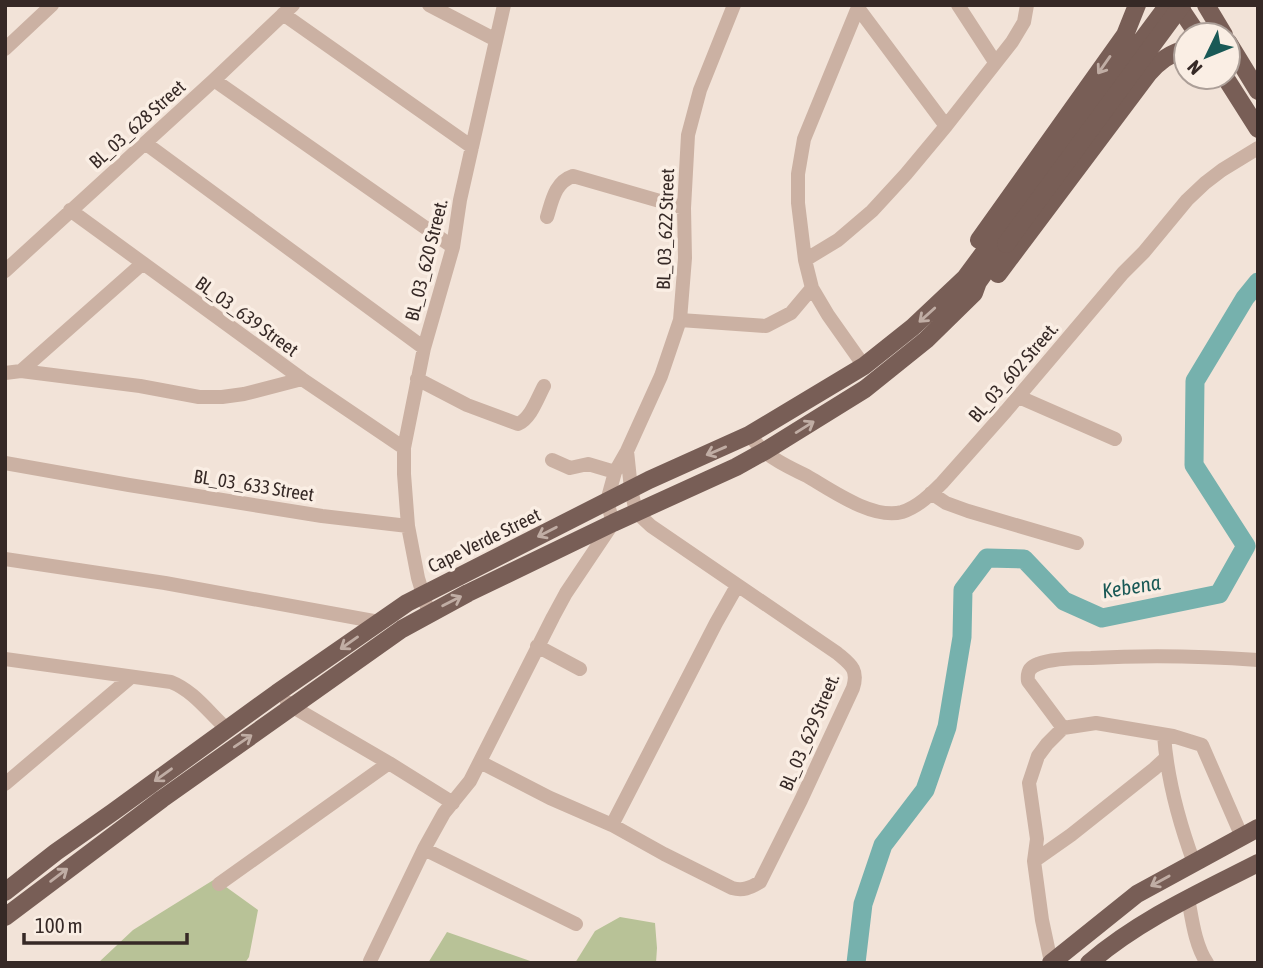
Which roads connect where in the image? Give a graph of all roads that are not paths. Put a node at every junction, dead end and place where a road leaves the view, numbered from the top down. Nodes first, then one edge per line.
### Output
1 (52, 5) edge
2 (429, 5) edge
3 (504, 5) edge
4 (734, 5) edge
5 (958, 5) edge
6 (1027, 5) edge
7 (1137, 5) edge
8 (1168, 5) edge
9 (1180, 5) edge
10 (1206, 5) edge
11 (858, 6) edge
12 (288, 10) edge
13 (1190, 21) edge
14 (1216, 21) edge
15 (496, 40) junction
16 (5, 49) edge
17 (1172, 54) edge
18 (995, 62) junction
19 (1242, 65) edge
20 (214, 80) junction
21 (1233, 91) edge
22 (1258, 91) edge
23 (946, 126) junction
24 (1258, 130) edge
25 (145, 143) junction
26 (472, 147) junction
27 (1258, 148) edge
28 (684, 208) junction
29 (71, 210) junction
30 (547, 217) dead end
31 (997, 245) junction
32 (453, 247) junction
33 (805, 260) junction
34 (142, 263) junction
35 (5, 271) edge
36 (812, 288) junction
37 (952, 291) junction
38 (974, 293) junction
39 (680, 320) junction
40 (424, 348) junction
41 (864, 366) junction
42 (21, 371) junction
43 (5, 373) edge
44 (302, 379) junction
45 (418, 379) junction
46 (544, 386) dead end
47 (1019, 397) junction
48 (750, 435) junction
49 (1115, 439) dead end
50 (404, 448) junction
51 (627, 451) junction
52 (765, 452) junction
53 (552, 460) dead end
54 (5, 463) edge
55 (615, 472) junction
56 (631, 489) junction
57 (931, 493) junction
58 (607, 501) junction
59 (636, 512) junction
60 (612, 523) junction
61 (408, 526) junction
62 (1077, 543) dead end
63 (5, 559) edge
64 (737, 586) junction
65 (422, 594) junction
66 (429, 614) junction
67 (379, 622) junction
68 (537, 646) junction
69 (5, 659) edge
70 (1258, 660) edge
71 (580, 669) dead end
72 (130, 678) junction
73 (277, 693) junction
74 (293, 707) junction
75 (1063, 728) junction
76 (227, 729) junction
77 (1164, 735) junction
78 (1166, 758) junction
79 (480, 762) junction
80 (389, 763) junction
81 (5, 784) edge
82 (453, 803) junction
83 (612, 825) junction
84 (1250, 833) edge
85 (424, 849) junction
86 (1034, 860) junction
87 (1194, 863) junction
88 (1257, 865) edge
89 (219, 884) dead end
90 (8, 890) edge
91 (1188, 898) junction
92 (23, 903) junction
93 (5, 917) edge
94 (576, 924) dead end
95 (370, 961) dead end
96 (1051, 962) edge
97 (1088, 963) edge
98 (1207, 963) edge

1 - 16 street
2 - 15 street
3 - 15 street, BL_03_620 Street.
4 - 28 street, BL_03_622 Street
5 - 18 street
6 - 18 street
7 -> 37 main road
8 - 31 main road
9 - 13 main road
9 - 31 main road, bridge
10 - 14 main road
11 - 23 street
11 - 33 street
12 - 20 street, BL_03_628 Street
12 - 26 street
15 - 26 street, BL_03_620 Street.
17 - 38 main road
18 - 23 street
19 - 22 main road
20 - 25 street, BL_03_628 Street
20 - 32 street
21 - 24 main road
23 - 33 street
25 - 29 street, BL_03_628 Street
25 - 40 street
26 - 32 street, BL_03_620 Street.
27 - 47 street, BL_03_602 Street.
28 - 30 street
28 - 39 street, BL_03_622 Street
29 - 34 street, BL_03_639 Street
29 - 35 street, BL_03_628 Street
31 - 37 main road, Cape Verde Street
31 - 38 main road
32 - 40 street, BL_03_620 Street.
33 - 36 street
34 - 42 street
34 - 44 street, BL_03_639 Street
36 - 39 street
36 - 41 street
37 -> 41 main road, Cape Verde Street
52 -> 38 main road
39 - 51 street, BL_03_622 Street
40 - 45 street, BL_03_620 Street.
41 - 48 main road, Cape Verde Street
42 - 43 street
42 - 44 street
44 - 50 street, BL_03_639 Street
45 - 46 street
45 - 50 street, BL_03_620 Street.
47 - 49 street
47 - 57 street, BL_03_602 Street.
48 - 52 street, BL_03_602 Street.
48 -> 56 main road, Cape Verde Street
50 - 61 street, BL_03_620 Street.
51 - 55 street, BL_03_622 Street
51 - 56 street
52 - 57 street, BL_03_602 Street.
52 - 59 main road
53 - 55 street
54 - 61 street, BL_03_633 Street
55 - 58 street, BL_03_622 Street
56 - 58 main road, Cape Verde Street
56 - 59 street
57 - 62 street
58 - 60 street
58 -> 65 main road, Cape Verde Street
59 - 60 main road
59 - 64 street, BL_03_629 Street.
66 -> 60 main road
60 - 68 street
61 - 65 street
63 - 67 street
64 - 83 street
64 - 83 street, BL_03_629 Street.
65 - 66 street
65 - 67 main road, Cape Verde Street
66 - 74 main road
67 -> 73 main road, Cape Verde Street
68 - 71 street
68 - 79 street
69 - 72 street
70 - 75 street
72 - 76 street
72 - 81 street
73 - 74 street
73 - 76 main road, Cape Verde Street
74 - 80 street
92 -> 74 main road
75 - 77 street
75 - 86 street
76 -> 90 main road, Cape Verde Street
77 - 78 street
77 - 84 street
78 - 86 street
78 - 87 street
79 - 82 street
79 - 83 street
80 - 82 street
80 - 89 street
82 - 85 street
84 - 87 main road
85 - 94 street
85 - 95 street
86 - 96 street
87 -> 96 main road
88 - 91 main road
90 - 92 main road
91 - 97 main road
91 - 98 street
92 - 93 main road

